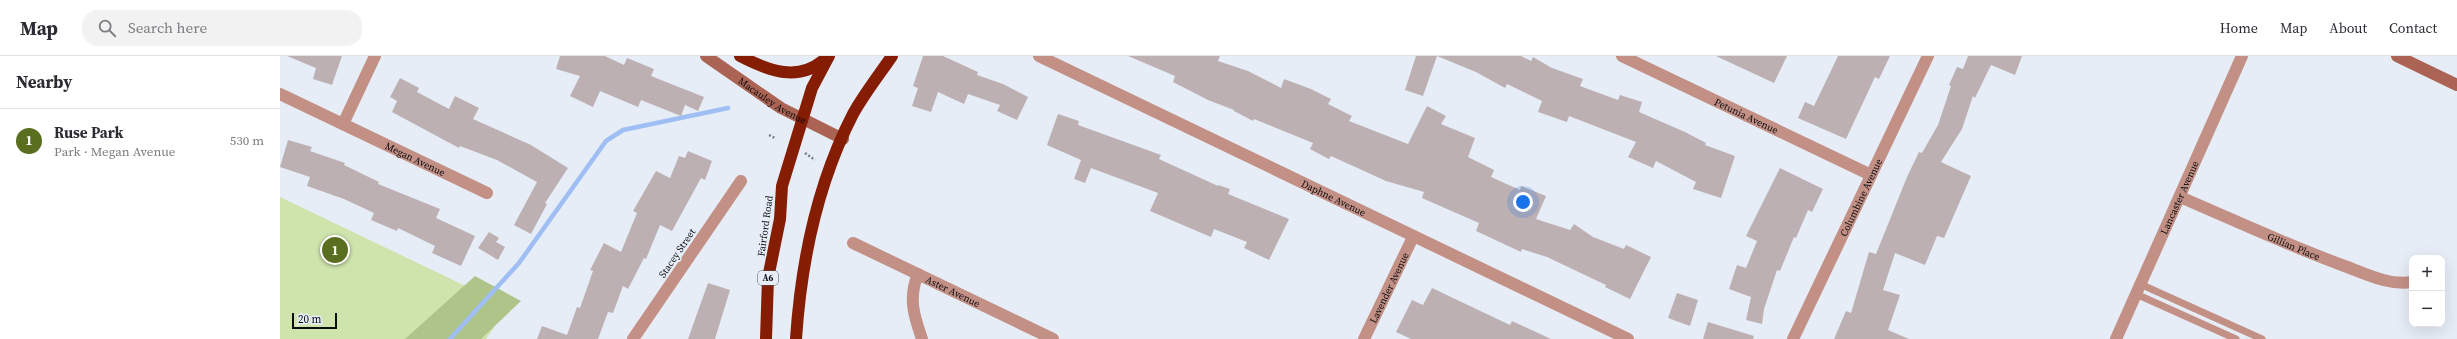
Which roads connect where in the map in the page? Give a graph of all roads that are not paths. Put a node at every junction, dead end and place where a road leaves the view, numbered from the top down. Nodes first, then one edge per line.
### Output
1 (375, 56) edge
2 (706, 56) edge
3 (740, 56) edge
4 (828, 56) edge
5 (892, 56) edge
6 (1039, 56) edge
7 (1622, 56) edge
8 (1928, 56) edge
9 (2242, 56) edge
10 (2397, 56) edge
11 (2457, 85) edge
12 (280, 94) edge
13 (802, 120) junction
14 (343, 124) junction
15 (843, 139) junction
16 (1871, 175) junction
17 (741, 181) dead end
18 (487, 193) dead end
19 (2180, 197) junction
20 (1413, 236) junction
21 (853, 243) dead end
22 (918, 274) junction
23 (2409, 282) edge
24 (2138, 289) junction
25 (633, 339) edge
26 (766, 339) edge
27 (796, 339) edge
28 (922, 339) edge
29 (1053, 339) edge
30 (1364, 339) edge
31 (1628, 339) edge
32 (1793, 339) edge
33 (2116, 339) edge
34 (2236, 339) edge
35 (2262, 339) edge

1 - 14 street
2 - 13 main road, Macauley Avenue
3 - 4 highway
4 - 13 highway, A6
5 - 15 highway
6 - 20 street, Daphne Avenue
7 - 16 street, Petunia Avenue
8 - 16 street, Columbine Avenue
9 - 19 street, Lancaster Avenue
10 - 11 main road
12 - 14 street, Megan Avenue
13 - 15 main road, Macauley Avenue
13 - 26 highway, Fairford Road / A6
14 - 18 street, Megan Avenue
15 - 27 highway
16 - 32 street, Columbine Avenue
17 - 25 street, Stacey Street
19 - 23 street, Gillian Place
19 - 24 street, Lancaster Avenue
20 - 30 street, Lavender Avenue
20 - 31 street, Daphne Avenue
21 - 22 street, Aster Avenue
22 - 28 street
22 - 29 street, Aster Avenue
24 - 33 street, Lancaster Avenue
24 - 34 lane
24 - 35 lane

